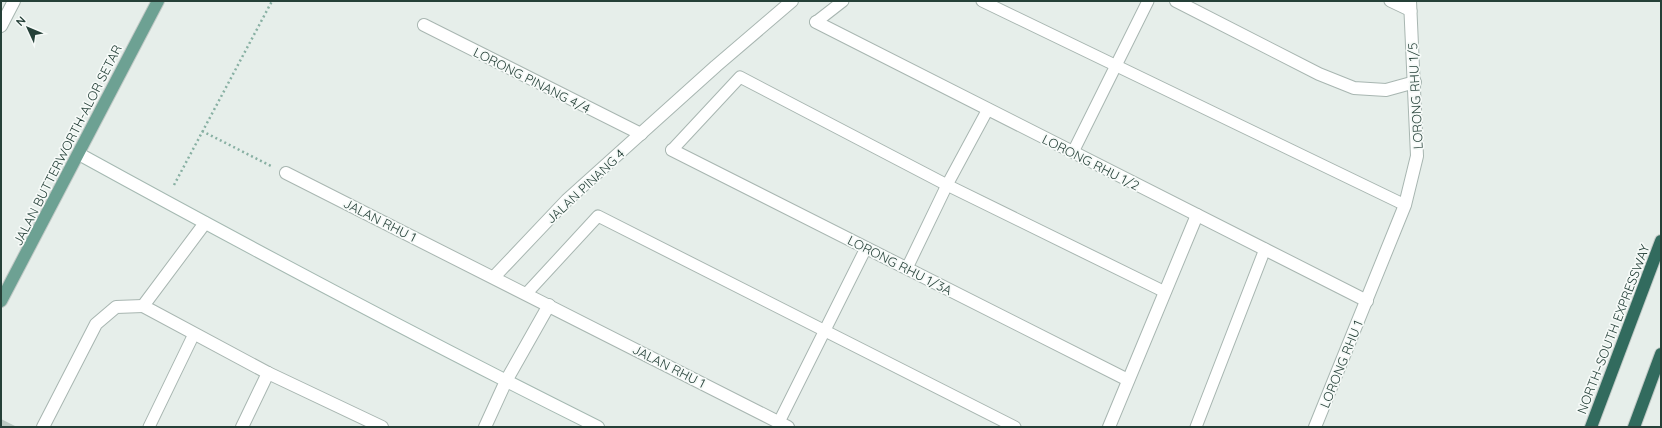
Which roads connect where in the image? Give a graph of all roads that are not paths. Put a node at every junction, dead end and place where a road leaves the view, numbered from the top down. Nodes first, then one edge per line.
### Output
1 (14, 1) edge
2 (158, 1) edge
3 (791, 1) edge
4 (842, 1) edge
5 (982, 1) edge
6 (1148, 1) edge
7 (1176, 1) edge
8 (1390, 1) edge
9 (1410, 6) edge
10 (816, 22) joint
11 (424, 25) dead end
12 (1, 26) edge
13 (1116, 66) junction
14 (1415, 82) junction
15 (988, 109) junction
16 (641, 134) junction
17 (672, 150) joint
18 (1073, 152) junction
19 (79, 154) junction
20 (286, 173) road end
21 (947, 185) junction
22 (1405, 205) junction
23 (1197, 215) junction
24 (205, 223) junction
25 (1661, 241) edge
26 (866, 248) junction
27 (1265, 250) junction
28 (907, 268) junction
29 (494, 277) junction
30 (1165, 292) junction
31 (526, 294) junction
32 (1, 301) edge
33 (1367, 301) junction
34 (549, 305) junction
35 (143, 306) junction
36 (825, 329) junction
37 (194, 334) junction
38 (1661, 354) edge
39 (268, 373) junction
40 (1128, 380) junction
41 (506, 381) junction
42 (783, 425) edge
43 (43, 427) edge
44 (149, 427) edge
45 (242, 427) edge
46 (382, 427) edge
47 (485, 427) edge
48 (598, 427) edge
49 (1015, 427) edge
50 (1109, 427) edge
51 (1196, 427) edge
52 (1315, 427) edge
53 (1591, 427) edge
54 (1634, 427) edge

1 - 12 street
2 - 19 main road, JALAN BUTTERWORTH-ALOR SETAR
3 - 16 street, JALAN PINANG 4
4 - 10 lane
5 - 13 lane
6 - 13 lane
7 - 14 street
8 - 9 lane
9 - 14 street, LORONG RHU 1/5
10 - 15 street, LORONG RHU 1/2
11 - 16 street, LORONG PINANG 4/4
13 - 18 lane
13 - 22 lane
14 - 22 street, LORONG RHU 1/5
15 - 18 street, LORONG RHU 1/2
15 - 21 lane
16 - 29 street, JALAN PINANG 4
17 - 21 lane
17 - 26 street, LORONG RHU 1/3A
18 - 23 street, LORONG RHU 1/2
19 - 24 street
19 - 32 main road, JALAN BUTTERWORTH-ALOR SETAR
20 - 29 street, JALAN RHU 1
21 - 28 lane
21 - 30 lane
22 - 33 street, LORONG RHU 1/5
23 - 27 street, LORONG RHU 1/2
23 - 30 street
24 - 35 street
24 - 41 street
25 - 53 highway, NORTH–SOUTH EXPRESSWAY
26 - 28 street, LORONG RHU 1/3A
26 - 36 lane
27 - 33 street, LORONG RHU 1/2
27 - 51 lane
28 - 40 street, LORONG RHU 1/3A
29 - 31 street
30 - 40 street
31 - 34 street
31 - 36 lane
33 - 52 street, LORONG RHU 1
34 - 41 street
34 - 42 street, JALAN RHU 1
35 - 37 street
35 - 43 street
36 - 42 lane
36 - 49 lane
37 - 39 street
37 - 44 lane
38 - 54 highway
39 - 45 street
39 - 46 street
40 - 50 street
41 - 47 street
41 - 48 street

